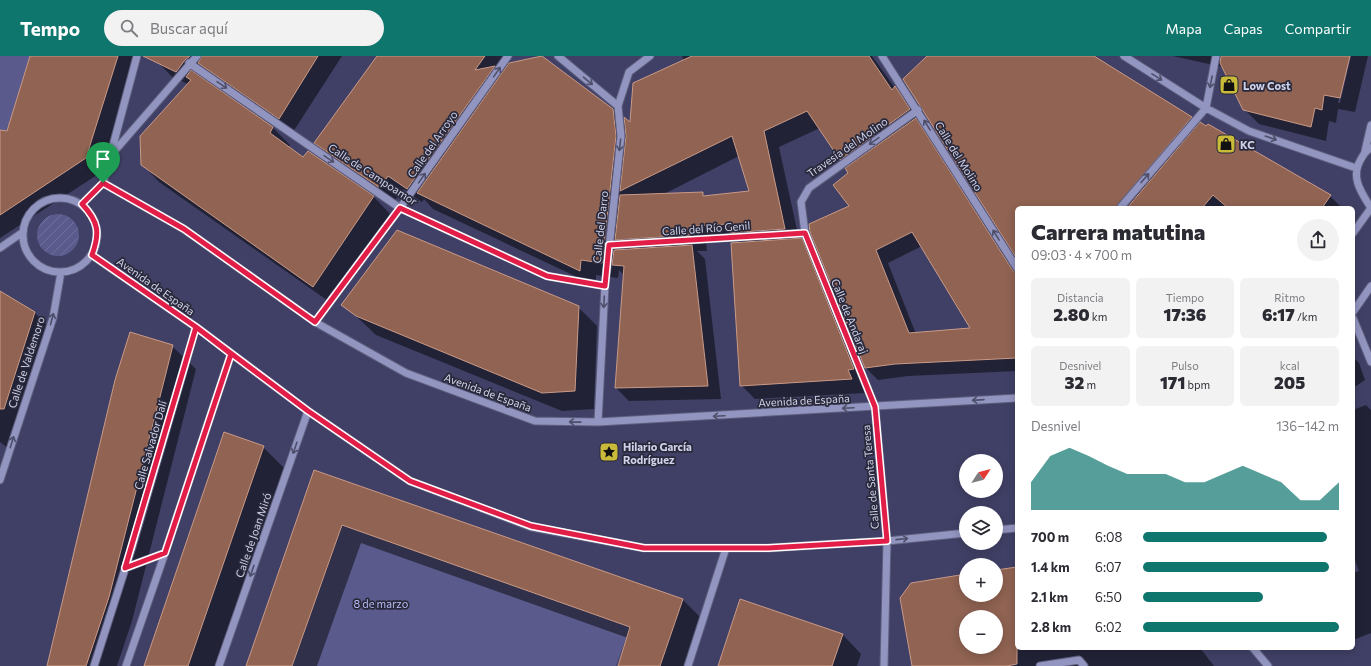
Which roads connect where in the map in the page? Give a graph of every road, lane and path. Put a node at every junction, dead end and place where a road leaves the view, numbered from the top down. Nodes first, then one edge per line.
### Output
1 (137, 56) edge
2 (197, 56) edge
3 (508, 56) edge
4 (558, 56) edge
5 (650, 56) edge
6 (882, 56) edge
7 (1124, 56) edge
8 (1216, 56) edge
9 (189, 63) junction
10 (618, 106) junction
11 (1206, 108) junction
12 (918, 110) junction
13 (1371, 124) edge
14 (1368, 150) edge
15 (111, 156) junction
16 (1356, 168) junction
17 (103, 183) junction
18 (82, 204) junction
19 (1122, 206) edge
20 (400, 208) junction
21 (1371, 208) edge
22 (1355, 230) edge
23 (23, 232) junction
24 (805, 233) junction
25 (609, 245) junction
26 (0, 248) edge
27 (92, 255) junction
28 (1015, 265) edge
29 (61, 272) junction
30 (605, 286) junction
31 (1371, 286) edge
32 (1355, 309) edge
33 (315, 322) junction
34 (1355, 323) edge
35 (196, 327) junction
36 (231, 354) junction
37 (1371, 362) edge
38 (1015, 398) edge
39 (875, 407) junction
40 (308, 411) junction
41 (598, 422) junction
42 (0, 480) edge
43 (1015, 528) edge
44 (1003, 529) edge
45 (959, 534) edge
46 (887, 541) junction
47 (726, 548) junction
48 (165, 553) junction
49 (125, 568) junction
50 (1256, 650) edge
51 (94, 666) edge
52 (126, 666) edge
53 (219, 666) edge
54 (688, 666) edge
55 (884, 666) edge
56 (1040, 666) edge
57 (1084, 666) edge
58 (1268, 666) edge

1 - 15 street
2 - 9 street
20 -> 3 street, Calle del Arroyo
4 -> 10 street
5 - 10 street
6 - 12 street, Calle del Molino
7 -> 11 street
8 -> 11 street
9 - 15 street
9 -> 20 street, Calle de Campoamor
10 -> 25 street, Calle del Darro
11 -> 16 street
19 -> 11 street
12 -> 24 street, Travesía del Molino
28 -> 12 street, Calle del Molino
13 - 14 street
14 - 16 street
15 - 17 street
16 - 21 street
17 - 18 street
17 - 33 street, Avenida de España
18 - 23 street
18 - 27 street
20 - 30 street, Calle de Campoamor
20 - 33 street, Calle del Arroyo
21 - 22 street
23 - 26 street
23 - 29 street
24 - 25 street, Calle del Río Genil
24 - 39 street, Calle de Andaraj
25 - 30 street, Calle del Darro
27 - 29 street
27 - 35 street, Avenida de España
42 -> 29 street, Calle de Valdemoro
30 -> 41 street, Calle del Darro
31 - 32 street
41 -> 33 street, Avenida de España
34 - 37 street
35 - 36 street, Avenida de España
35 - 49 street, Calle Salvador Dalí
36 - 40 street, Avenida de España
36 - 48 street
38 -> 39 street, Avenida de España
39 -> 41 street, Avenida de España
39 - 46 street, Calle de Santa Teresa
40 - 47 street, Avenida de España
40 -> 53 street, Calle de Joan Miró
43 - 44 street
46 -> 45 street, Avenida de España
46 - 47 street, Avenida de España
46 - 55 street, Calle de Santa Teresa
47 - 54 street
48 - 49 street
48 - 52 street
49 - 51 street, Calle Salvador Dalí
50 - 58 street
56 - 57 street

